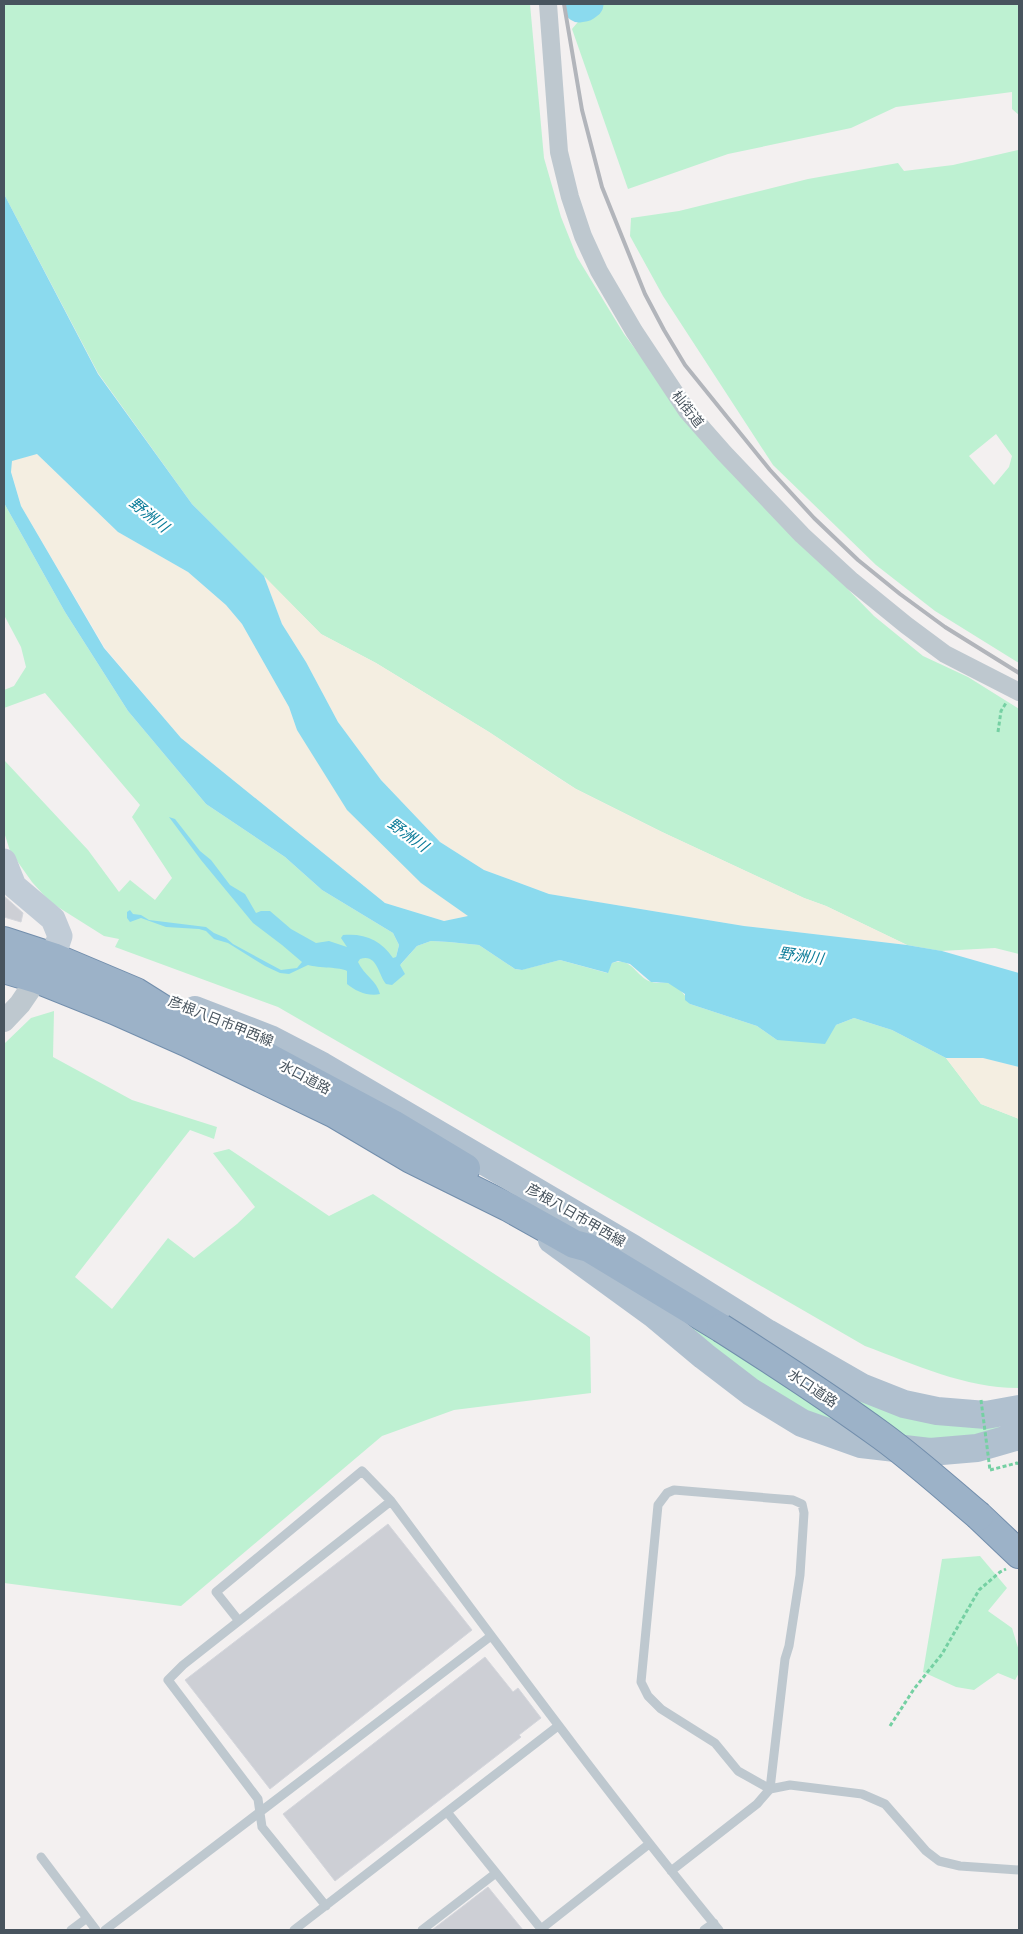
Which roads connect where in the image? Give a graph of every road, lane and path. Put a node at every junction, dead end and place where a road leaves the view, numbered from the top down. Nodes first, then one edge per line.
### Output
1 (548, 4) edge
2 (1017, 691) edge
3 (998, 732) dead end
4 (4, 861) edge
5 (9, 882) edge
6 (4, 941) edge
7 (53, 957) junction
8 (4, 968) edge
9 (37, 978) junction
10 (136, 992) junction
11 (4, 1021) edge
12 (476, 1191) junction
13 (589, 1248) junction
14 (983, 1407) junction
15 (1019, 1409) edge
16 (1019, 1421) edge
17 (1013, 1441) edge
18 (1019, 1464) edge
19 (391, 1501) junction
20 (1013, 1556) edge
21 (239, 1621) junction
22 (491, 1636) junction
23 (558, 1726) junction
24 (890, 1726) dead end
25 (770, 1789) junction
26 (447, 1812) junction
27 (260, 1813) junction
28 (649, 1844) junction
29 (41, 1857) dead end
30 (1019, 1870) edge
31 (671, 1871) junction
32 (496, 1873) junction
33 (326, 1906) junction
34 (87, 1918) junction
35 (716, 1927) edge
36 (71, 1930) edge
37 (96, 1930) edge
38 (105, 1930) edge
39 (294, 1930) edge
40 (422, 1930) edge
41 (542, 1930) edge
42 (704, 1930) edge

1 - 2 street, 杣街道
2 - 3 path
4 - 5 main road
5 - 7 main road
6 - 7 highway, 水口道路
7 - 9 main road
7 - 10 highway, 水口道路
8 - 9 highway, 水口道路
9 - 11 street
9 - 12 highway, 水口道路
10 - 13 highway, 水口道路
10 - 14 main road, 彦根八日市甲西線
12 - 13 highway, 水口道路
12 - 17 main road
13 - 20 highway, 水口道路, bridge
14 - 15 main road, 彦根八日市甲西線
14 - 16 main road
14 - 18 path, bridge
19 - 21 lane
19 - 21 lane
19 - 22 lane
20 - 24 path
21 - 27 lane
22 - 23 lane
22 - 27 lane
23 - 26 lane
23 - 28 lane
25 - 25 lane
25 - 30 lane
25 - 31 lane
26 - 32 lane
26 - 33 lane
27 - 33 lane
27 - 38 lane
28 - 31 lane
28 - 41 lane
29 - 34 lane
31 - 35 lane
32 - 40 lane
32 - 41 lane
33 - 39 lane
34 - 36 lane
34 - 37 lane
35 - 42 lane

